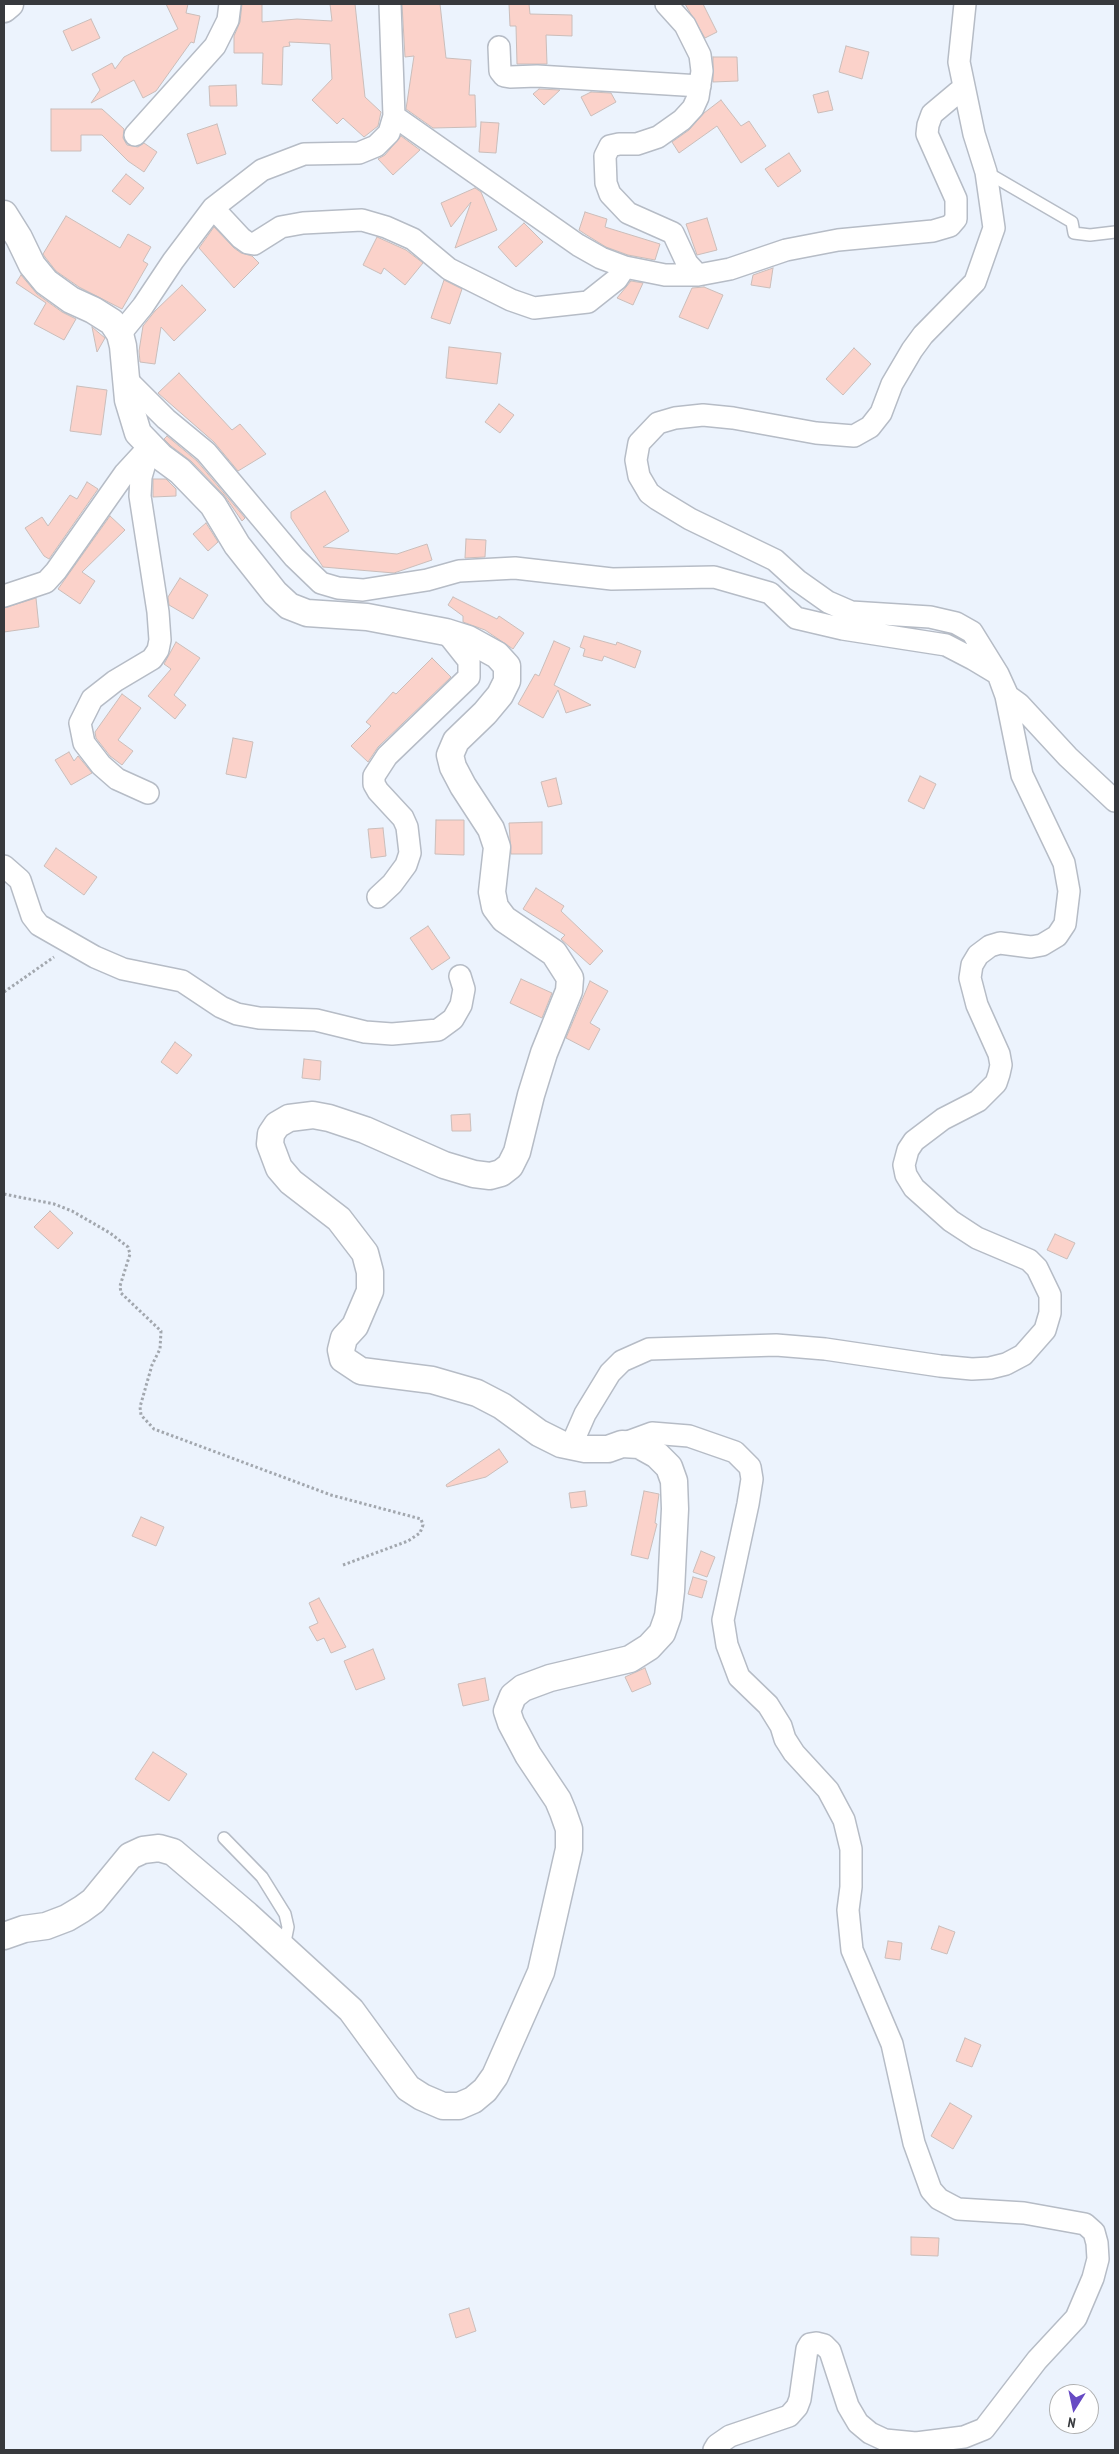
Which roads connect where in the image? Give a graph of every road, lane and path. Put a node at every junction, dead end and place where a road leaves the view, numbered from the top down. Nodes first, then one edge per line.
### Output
1 (10, 4) edge
2 (230, 4) edge
3 (390, 4) edge
4 (666, 4) edge
5 (965, 4) edge
6 (4, 9) edge
7 (499, 47) dead end
8 (700, 86) junction
9 (963, 88) junction
10 (394, 116) junction
11 (135, 134) dead end
12 (986, 172) junction
13 (213, 208) junction
14 (4, 214) edge
15 (1115, 232) edge
16 (625, 268) junction
17 (698, 275) junction
18 (120, 334) junction
19 (126, 379) junction
20 (150, 446) junction
21 (4, 596) edge
22 (446, 632) junction
23 (998, 674) junction
24 (148, 793) dead end
25 (1115, 801) edge
26 (4, 866) edge
27 (378, 897) dead end
28 (76, 945) junction
29 (460, 976) dead end
30 (4, 992) edge
31 (4, 1194) edge
32 (622, 1444) junction
33 (571, 1446) junction
34 (343, 1565) dead end
35 (224, 1838) dead end
36 (4, 1936) edge
37 (284, 1948) junction
38 (714, 2450) edge

1 - 6 street
2 - 11 street
3 - 10 street
4 - 8 street
5 - 9 street
7 - 8 street
8 - 17 street
9 - 12 street
9 - 17 street
10 - 13 street
10 - 16 street
12 - 15 lane
12 - 23 street
13 - 16 street
13 - 18 street
14 - 18 street
16 - 17 street
18 - 19 street
19 - 20 street
19 - 23 street
20 - 21 street
20 - 22 street
20 - 24 street
22 - 27 street
22 - 33 street
23 - 25 street
23 - 33 street
26 - 28 street
28 - 29 street
28 - 30 path
31 - 34 path
32 - 33 street
32 - 37 street
32 - 38 street
35 - 37 lane
36 - 37 street

